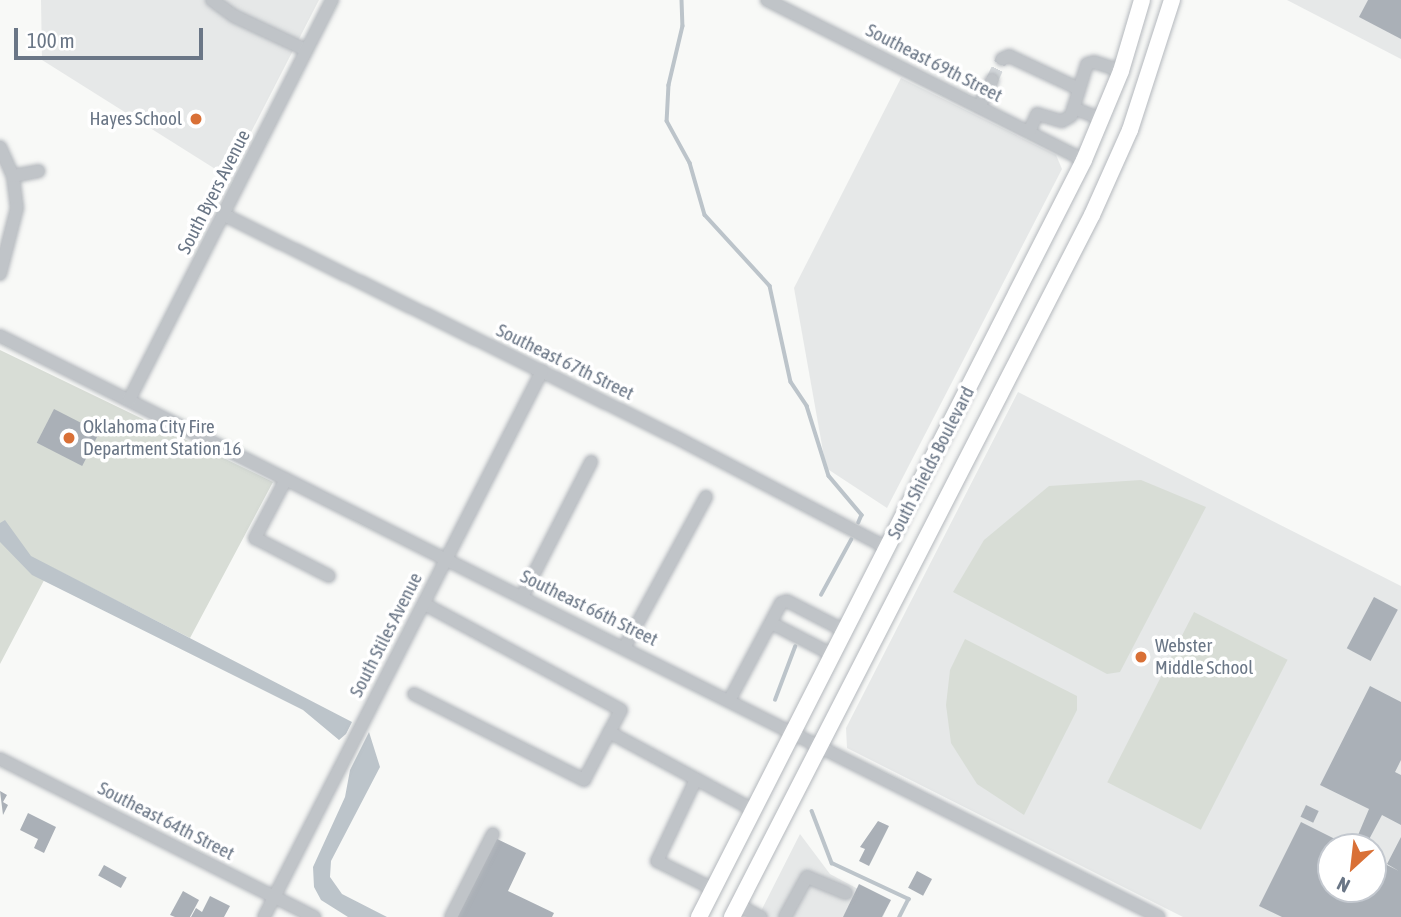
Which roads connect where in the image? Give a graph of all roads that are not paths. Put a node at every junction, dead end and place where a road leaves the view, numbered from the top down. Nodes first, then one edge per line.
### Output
1 (212, 0) edge
2 (332, 0) edge
3 (767, 0) edge
4 (1142, 0) edge
5 (1172, 0) edge
6 (306, 50) junction
7 (1002, 59) dead end
8 (1121, 71) junction
9 (992, 80) tunnel mouth
10 (1079, 89) junction
11 (979, 107) junction
12 (1073, 108) junction
13 (1102, 119) junction
14 (1029, 132) junction
15 (0, 147) edge
16 (1084, 160) junction
17 (39, 171) dead end
18 (13, 176) junction
19 (224, 215) junction
20 (0, 274) edge
21 (0, 336) edge
22 (542, 371) junction
23 (129, 400) junction
24 (591, 462) dead end
25 (286, 479) junction
26 (706, 497) dead end
27 (887, 548) junction
28 (447, 559) junction
29 (329, 576) dead end
30 (522, 597) junction
31 (424, 604) junction
32 (771, 623) junction
33 (845, 631) junction
34 (624, 648) junction
35 (833, 655) junction
36 (414, 694) dead end
37 (730, 699) junction
38 (794, 730) junction
39 (609, 732) junction
40 (822, 744) junction
41 (0, 759) edge
42 (696, 779) junction
43 (753, 810) junction
44 (493, 834) dead end
45 (713, 889) junction
46 (846, 893) dead end
47 (274, 897) junction
48 (735, 911) edge
49 (264, 917) edge
50 (314, 917) edge
51 (451, 917) edge
52 (699, 917) edge
53 (761, 917) edge
54 (785, 917) edge
55 (1159, 917) edge

1 - 6 street
2 - 6 street, South Byers Avenue
3 - 11 street, Southeast 69th Street
4 - 8 main road, South Shields Boulevard
5 - 40 main road, South Shields Boulevard
6 - 19 street, South Byers Avenue
7 - 10 street
8 - 10 street
8 - 13 main road, South Shields Boulevard
9 - 11 street
10 - 12 street
11 - 14 street, Southeast 69th Street
12 - 13 street
12 - 14 street
13 - 16 main road, South Shields Boulevard
14 - 16 street, Southeast 69th Street
15 - 18 street
16 - 27 main road, South Shields Boulevard
17 - 18 street
18 - 20 street
19 - 22 street, Southeast 67th Street
19 - 23 street, South Byers Avenue
21 - 23 street, Southeast 66th Street
22 - 27 street, Southeast 67th Street
22 - 28 street, South Stiles Avenue
23 - 25 street, Southeast 66th Street
24 - 30 street
25 - 28 street, Southeast 66th Street
25 - 29 street
26 - 34 street
27 - 33 main road, South Shields Boulevard
28 - 30 street, Southeast 66th Street
28 - 31 street, South Stiles Avenue
30 - 34 street, Southeast 66th Street
31 - 39 street
31 - 47 street, South Stiles Avenue
32 - 33 street
32 - 35 street
32 - 37 street
33 - 35 main road, South Shields Boulevard
34 - 37 street, Southeast 66th Street
35 - 38 main road, South Shields Boulevard
36 - 39 street
37 - 38 street, Southeast 66th Street
38 - 40 street, Southeast 66th Street
38 - 43 main road, South Shields Boulevard
39 - 42 street
40 - 48 main road, South Shields Boulevard
40 - 55 street, Southeast 66th Street
41 - 47 street, Southeast 64th Street
42 - 43 street
42 - 45 street
43 - 45 main road, South Shields Boulevard
44 - 51 street
45 - 52 main road, South Shields Boulevard
46 - 54 street
47 - 49 street, South Stiles Avenue
47 - 50 street, Southeast 64th Street
48 - 53 street

